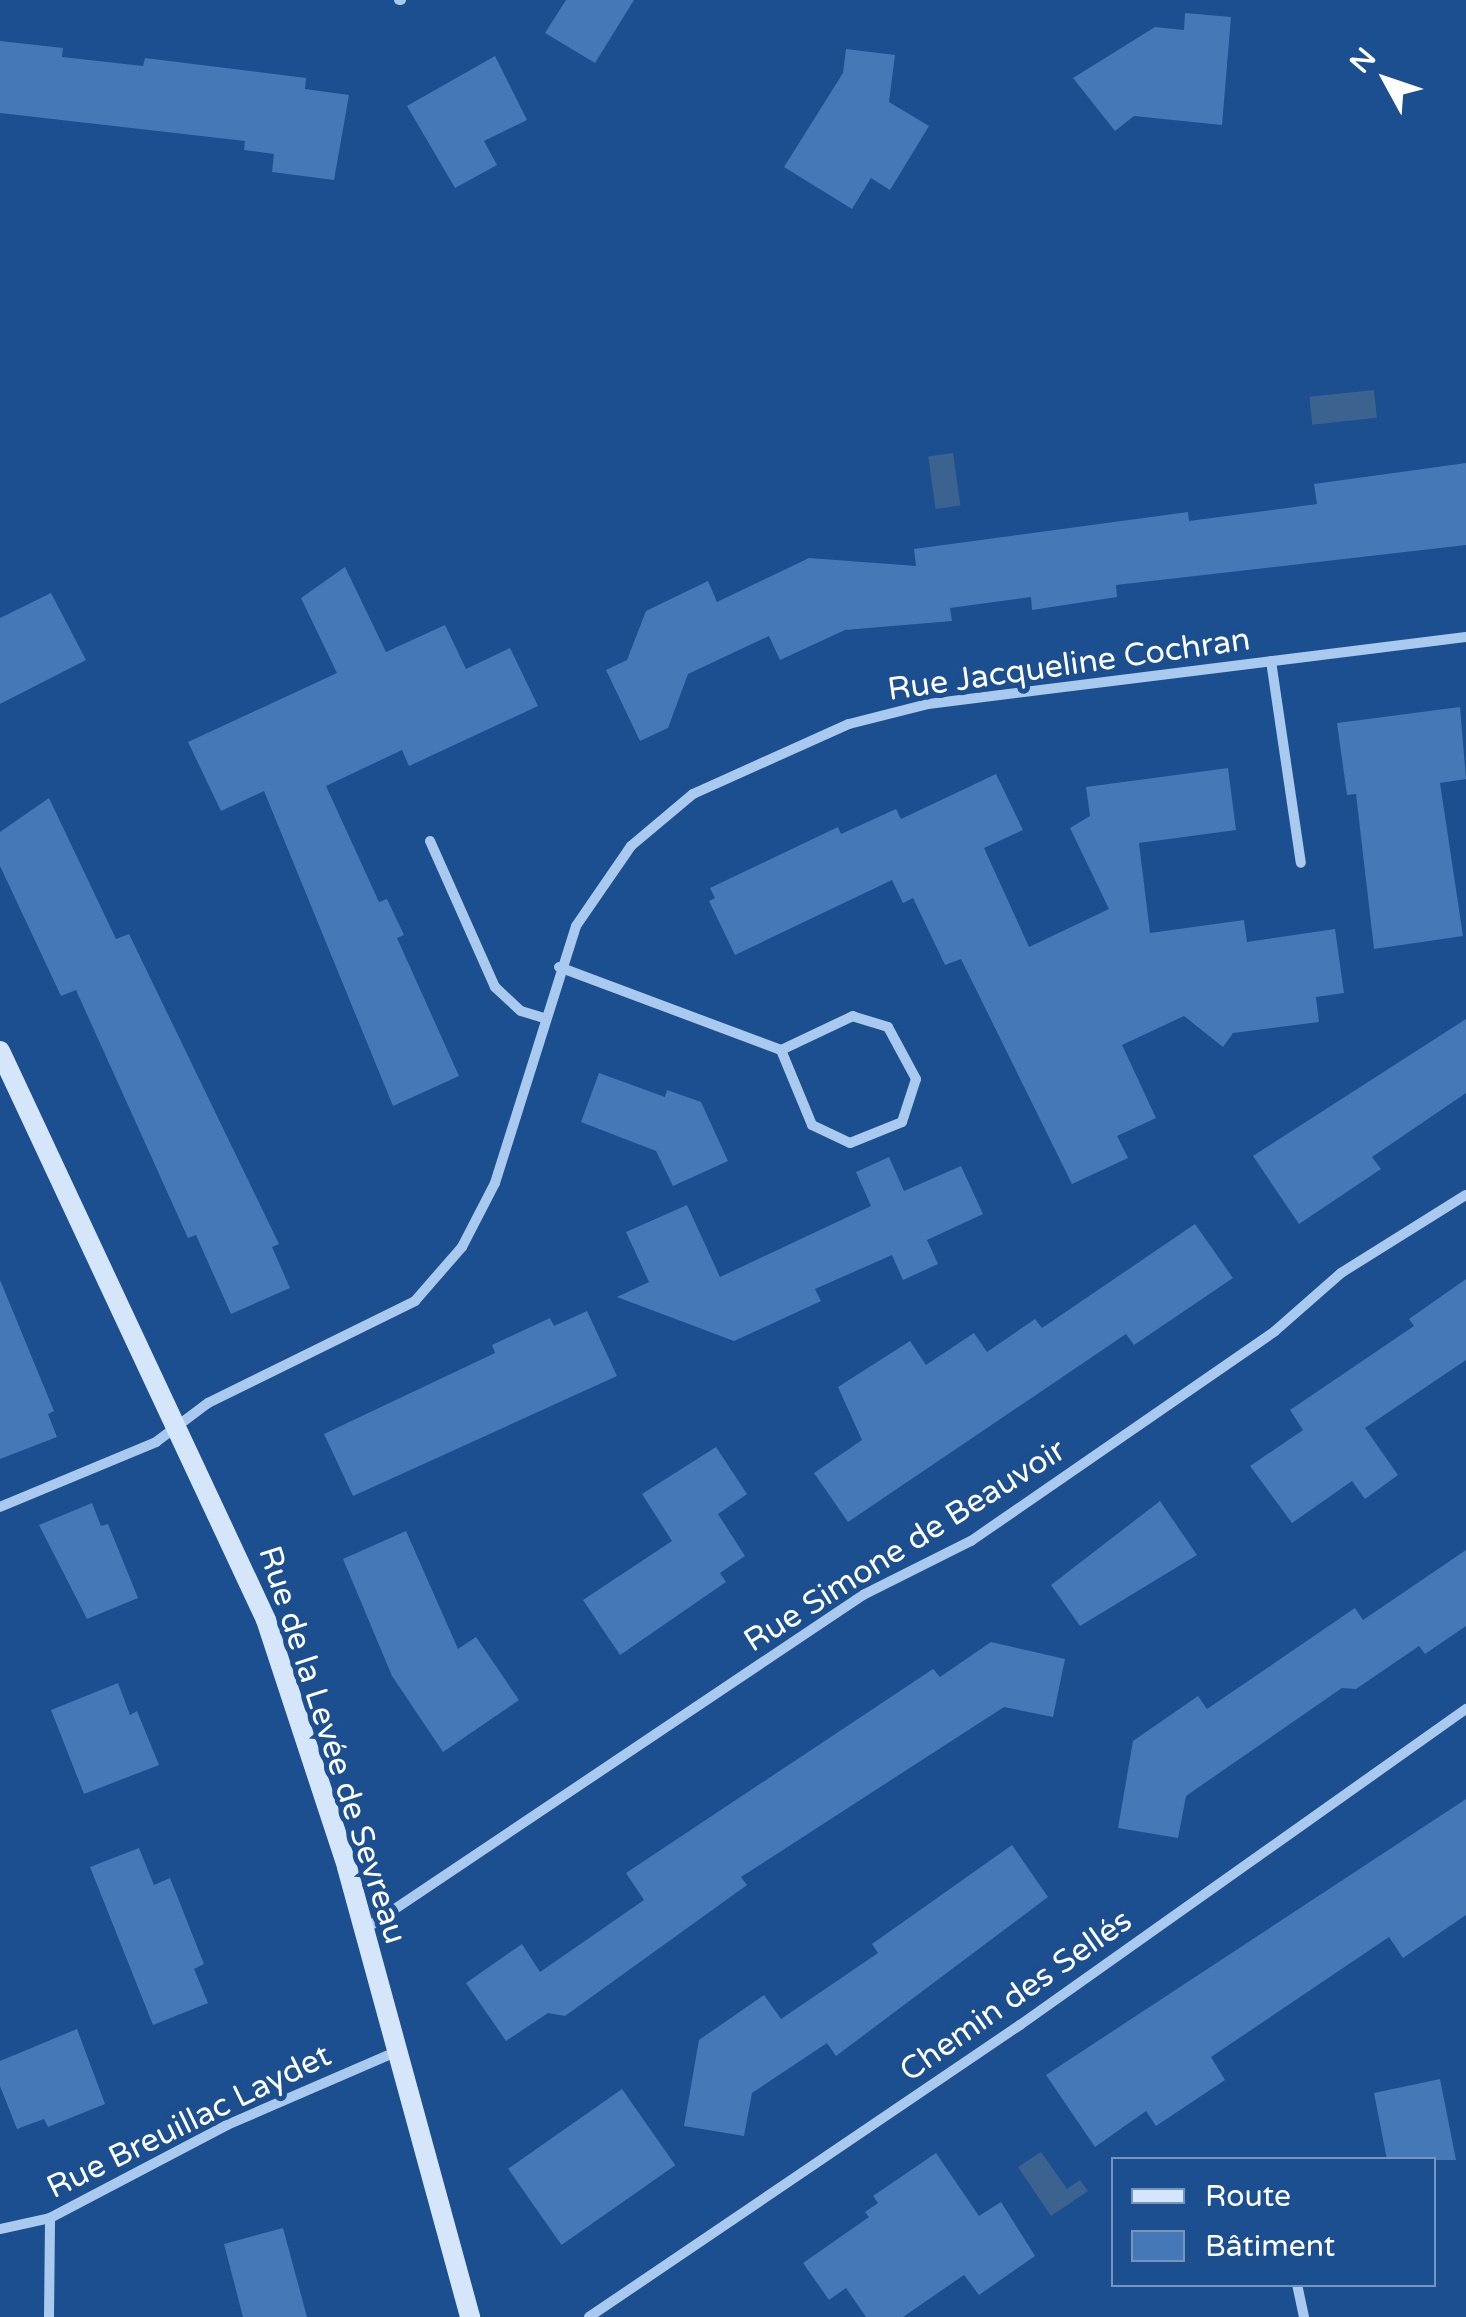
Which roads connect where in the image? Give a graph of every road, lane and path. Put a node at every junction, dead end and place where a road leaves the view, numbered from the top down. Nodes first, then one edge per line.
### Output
1 (1466, 636) edge
2 (1271, 661) junction
3 (430, 841) dead end
4 (1302, 862) dead end
5 (559, 967) junction
6 (544, 1018) junction
7 (780, 1050) junction
8 (0, 1051) edge
9 (1466, 1196) edge
10 (176, 1426) junction
11 (0, 1507) edge
12 (1466, 1709) edge
13 (364, 1930) junction
14 (398, 2052) junction
15 (50, 2218) junction
16 (0, 2230) edge
17 (1298, 2287) edge
18 (48, 2317) edge
19 (470, 2317) edge
20 (589, 2317) edge
21 (1304, 2317) edge

1 - 2 street, Rue Jacqueline Cochran
2 - 4 street, Rue Jacqueline Cochran
2 - 5 street, Rue Jacqueline Cochran
3 - 6 street
5 - 6 street, Rue Jacqueline Cochran
5 - 7 street
6 - 10 street, Rue Jacqueline Cochran
7 - 7 street
8 - 10 street, Rue de la Levée de Sevreau
9 - 13 street, Rue Simone de Beauvoir
10 - 11 street, Rue Jacqueline Cochran
10 - 13 street, Rue de la Levée de Sevreau
12 - 20 street, Chemin des Sellés
13 - 14 street, Rue de la Levée de Sevreau
14 - 15 street, Rue Breuillac Laydet
14 - 19 street, Rue de la Levée de Sevreau
15 - 16 street, Rue Breuillac Laydet
15 - 18 street
17 - 21 street

